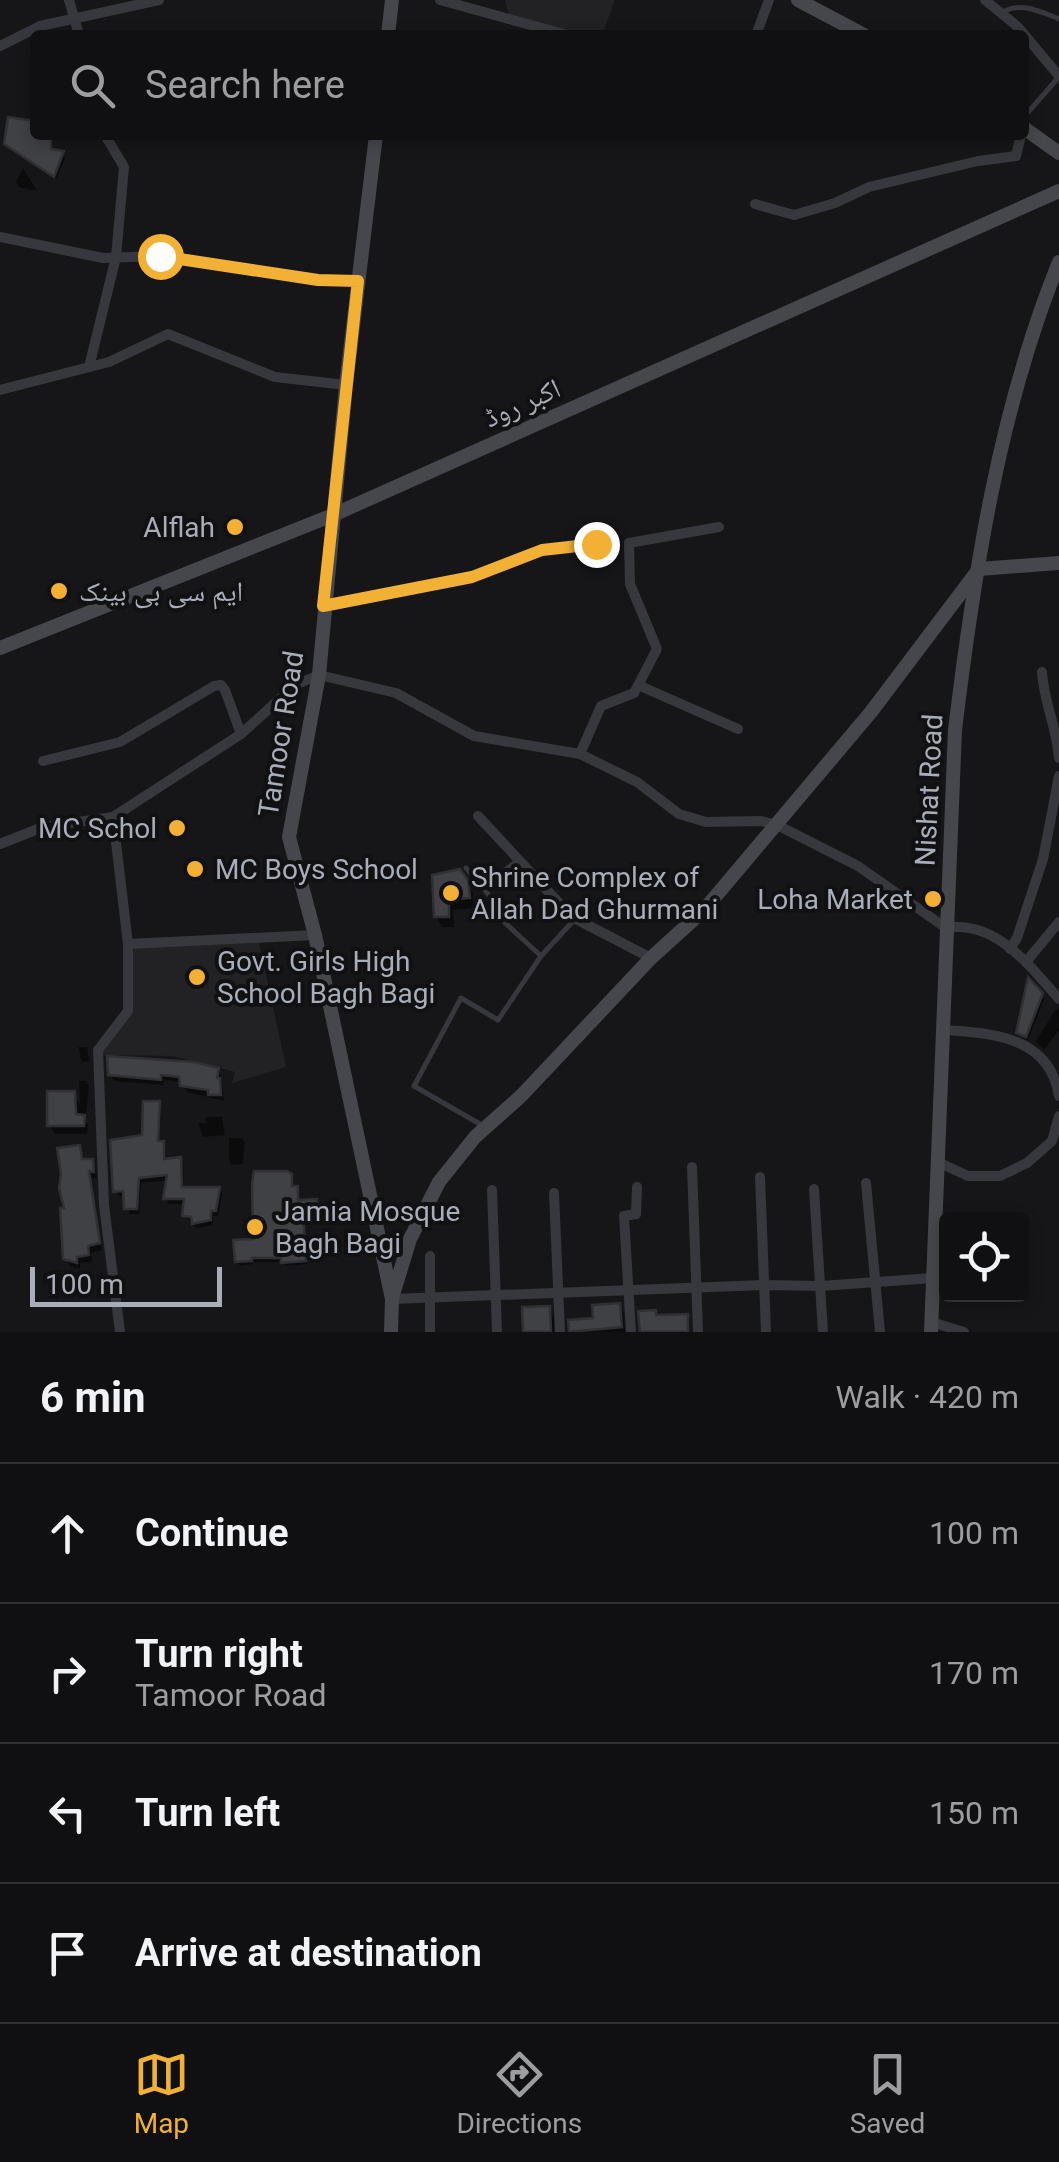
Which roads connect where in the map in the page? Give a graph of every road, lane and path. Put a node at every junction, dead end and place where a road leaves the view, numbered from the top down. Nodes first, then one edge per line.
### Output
1 (69, 0) edge
2 (159, 0) edge
3 (392, 0) edge
4 (440, 0) edge
5 (769, 0) edge
6 (798, 0) edge
7 (984, 0) edge
8 (112, 6) edge
9 (1000, 13) junction
10 (75, 19) junction
11 (1059, 19) edge
12 (30, 30) edge
13 (30, 30) edge
14 (78, 30) edge
15 (389, 30) edge
16 (549, 30) edge
17 (758, 30) edge
18 (855, 30) edge
19 (1021, 30) edge
20 (1029, 39) edge
21 (2, 42) edge
22 (1059, 76) edge
23 (1029, 111) edge
24 (1029, 136) edge
25 (107, 140) edge
26 (375, 140) edge
27 (1021, 140) edge
28 (1059, 153) edge
29 (1059, 192) edge
30 (754, 204) dead end
31 (0, 237) edge
32 (116, 257) junction
33 (1059, 262) edge
34 (358, 281) junction
35 (90, 368) junction
36 (346, 385) junction
37 (0, 390) edge
38 (333, 515) junction
39 (719, 528) dead end
40 (596, 544) dead end
41 (1059, 563) edge
42 (979, 569) junction
43 (323, 606) junction
44 (0, 648) edge
45 (1042, 672) dead end
46 (319, 675) junction
47 (638, 685) junction
48 (738, 729) dead end
49 (241, 734) junction
50 (580, 754) junction
51 (1059, 758) edge
52 (42, 762) dead end
53 (1059, 776) edge
54 (478, 816) dead end
55 (113, 817) junction
56 (777, 825) junction
57 (0, 844) edge
58 (518, 860) junction
59 (466, 868) dead end
60 (483, 887) junction
61 (575, 919) junction
62 (1059, 922) edge
63 (946, 928) junction
64 (315, 936) junction
65 (128, 944) junction
66 (1010, 949) junction
67 (541, 956) junction
68 (652, 958) junction
69 (1026, 962) junction
70 (1059, 999) edge
71 (944, 1030) junction
72 (1059, 1096) edge
73 (1059, 1116) edge
74 (486, 1127) junction
75 (940, 1163) junction
76 (692, 1166) dead end
77 (760, 1177) dead end
78 (866, 1183) dead end
79 (637, 1186) dead end
80 (814, 1189) dead end
81 (492, 1190) dead end
82 (554, 1193) dead end
83 (430, 1256) dead end
84 (933, 1278) junction
85 (876, 1283) junction
86 (766, 1285) junction
87 (821, 1286) junction
88 (696, 1289) junction
89 (628, 1291) junction
90 (558, 1294) junction
91 (496, 1296) junction
92 (430, 1298) junction
93 (392, 1299) junction
94 (931, 1327) edge
95 (120, 1332) edge
96 (390, 1332) edge
97 (430, 1332) edge
98 (497, 1332) edge
99 (560, 1332) edge
100 (631, 1332) edge
101 (698, 1332) edge
102 (766, 1332) edge
103 (823, 1332) edge
104 (880, 1332) edge
105 (964, 1332) edge

1 - 10 street
2 - 8 street
3 - 15 street
4 - 16 street
5 - 17 street
6 - 18 street
7 - 9 street
8 - 10 street
9 - 11 lane
9 - 19 street
10 - 12 street
10 - 14 street
13 - 21 street
20 - 22 street
22 - 23 lane
24 - 28 street
25 - 32 street
26 - 34 street, Tamoor Road
27 - 30 street
29 - 38 street, اکبر روڈ
31 - 32 street
32 - 34 street
32 - 35 street
33 - 42 street, Nishat Road
34 - 36 street, Tamoor Road
35 - 36 street
35 - 37 street
36 - 38 street, Tamoor Road
38 - 43 street, Tamoor Road
38 - 44 street, اکبر روڈ
39 - 47 street
40 - 43 street
41 - 42 street
42 - 56 street
42 - 63 street, Nishat Road
43 - 46 street, Tamoor Road
45 - 51 street
46 - 49 street
46 - 50 street
46 - 64 street, Tamoor Road
47 - 48 street
47 - 50 street
49 - 52 street
49 - 55 street
50 - 56 street
53 - 66 street
54 - 58 street
55 - 57 street
55 - 65 street
56 - 63 street
56 - 68 street
58 - 60 lane
58 - 61 street
59 - 60 lane
60 - 67 lane
61 - 67 lane
61 - 68 street
62 - 69 street
63 - 66 street
63 - 71 street, Nishat Road
64 - 65 street
64 - 93 street, Tamoor Road
65 - 95 street
66 - 69 street
67 - 74 lane
68 - 74 street
69 - 70 street
71 - 72 street
71 - 75 street, Nishat Road
73 - 75 street
74 - 93 street
75 - 84 street, Nishat Road
76 - 88 street
77 - 86 street
78 - 85 street
79 - 89 street
80 - 87 street
81 - 91 street
82 - 90 street
83 - 92 street
84 - 85 street
84 - 94 street, Nishat Road
85 - 87 street
85 - 104 street
86 - 87 street
86 - 88 street
86 - 102 street
87 - 103 street
88 - 89 street
88 - 101 street
89 - 90 street
89 - 100 street
90 - 91 street
90 - 99 street
91 - 92 street
91 - 98 street
92 - 93 street
92 - 97 street
93 - 96 street, Tamoor Road
94 - 105 street

